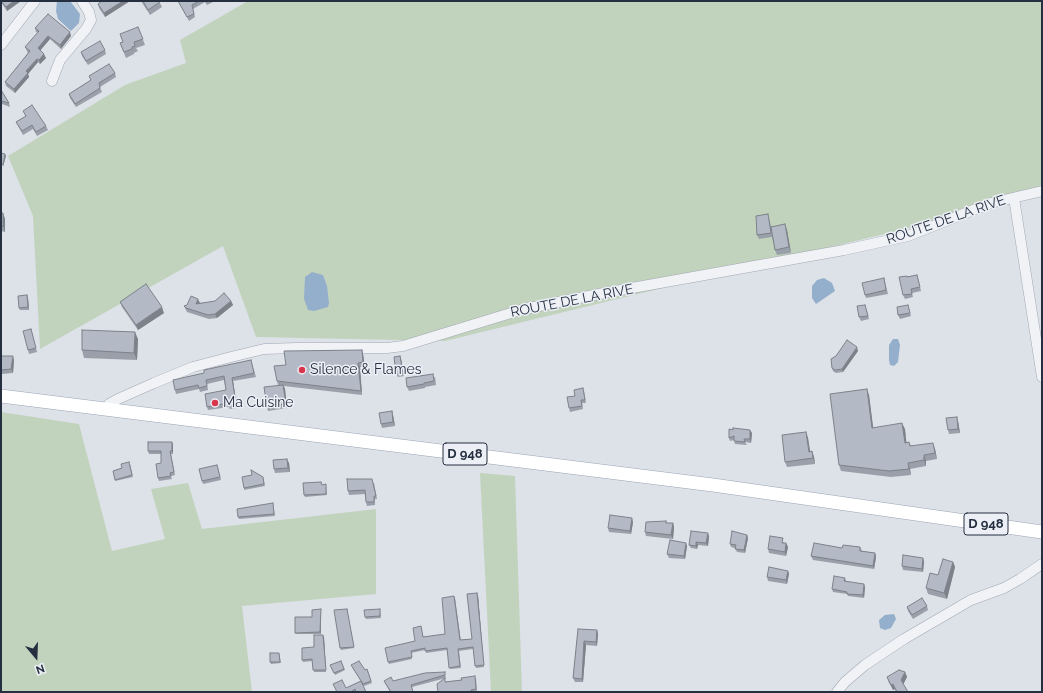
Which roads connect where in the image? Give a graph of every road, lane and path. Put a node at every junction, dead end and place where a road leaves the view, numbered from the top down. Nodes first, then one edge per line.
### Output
1 (36, 1) edge
2 (82, 1) edge
3 (1, 46) edge
4 (52, 81) dead end
5 (1042, 191) edge
6 (1014, 198) junction
7 (1042, 377) edge
8 (1, 396) edge
9 (107, 409) junction
10 (1042, 532) edge
11 (1042, 564) edge
12 (837, 692) edge

1 - 3 street
2 - 4 street
5 - 6 street, ROUTE DE LA RIVE
6 - 7 street
6 - 9 street, ROUTE DE LA RIVE
8 - 9 main road, D 948
9 - 10 main road, D 948
11 - 12 street

